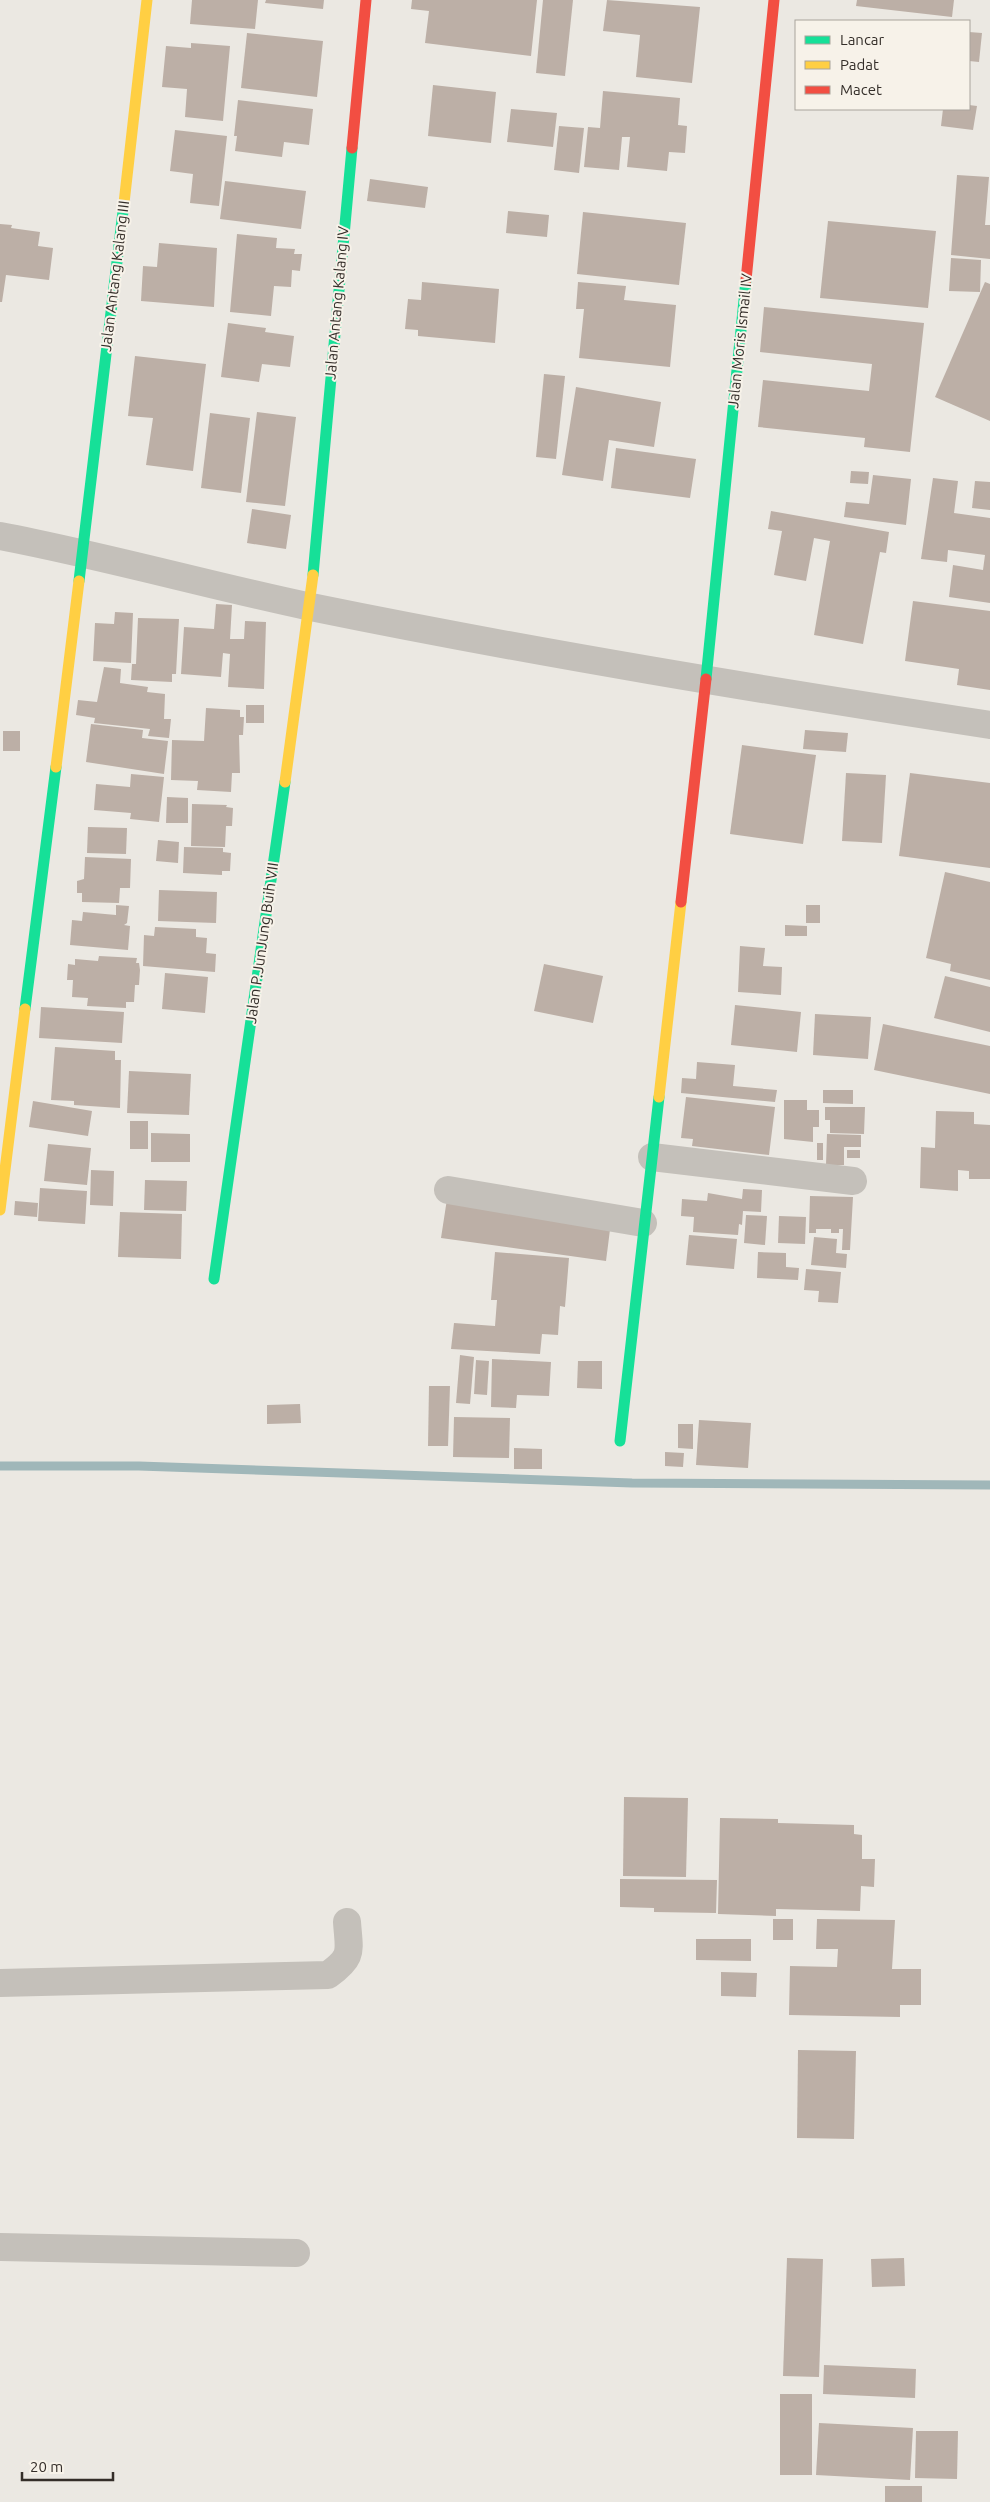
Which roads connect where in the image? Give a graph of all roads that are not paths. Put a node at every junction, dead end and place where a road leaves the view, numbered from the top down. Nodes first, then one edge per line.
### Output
1 (147, 0) edge
2 (366, 0) edge
3 (774, 0) edge
4 (0, 536) edge
5 (83, 552) junction
6 (310, 606) junction
7 (706, 682) junction
8 (990, 725) edge
9 (652, 1157) junction
10 (853, 1181) dead end
11 (448, 1190) dead end
12 (0, 1210) edge
13 (643, 1223) junction
14 (214, 1280) dead end
15 (620, 1441) dead end
16 (347, 1922) dead end
17 (0, 1983) edge
18 (0, 2247) edge
19 (296, 2253) dead end

1 - 5 street, Jalan Antang Kalang III
2 - 6 street, Jalan Antang Kalang IV
3 - 7 street, Jalan Moris Ismail IV
4 - 5 street
5 - 6 street
5 - 12 street, Jalan Antang Kalang III
6 - 7 street
6 - 14 street, Jalan P.JunJung Buih VII
7 - 8 street
7 - 9 street, Jalan Moris Ismail IV
9 - 10 street
9 - 13 street, Jalan Moris Ismail IV
11 - 13 street
13 - 15 street, Jalan Moris Ismail IV
16 - 17 street
18 - 19 street

